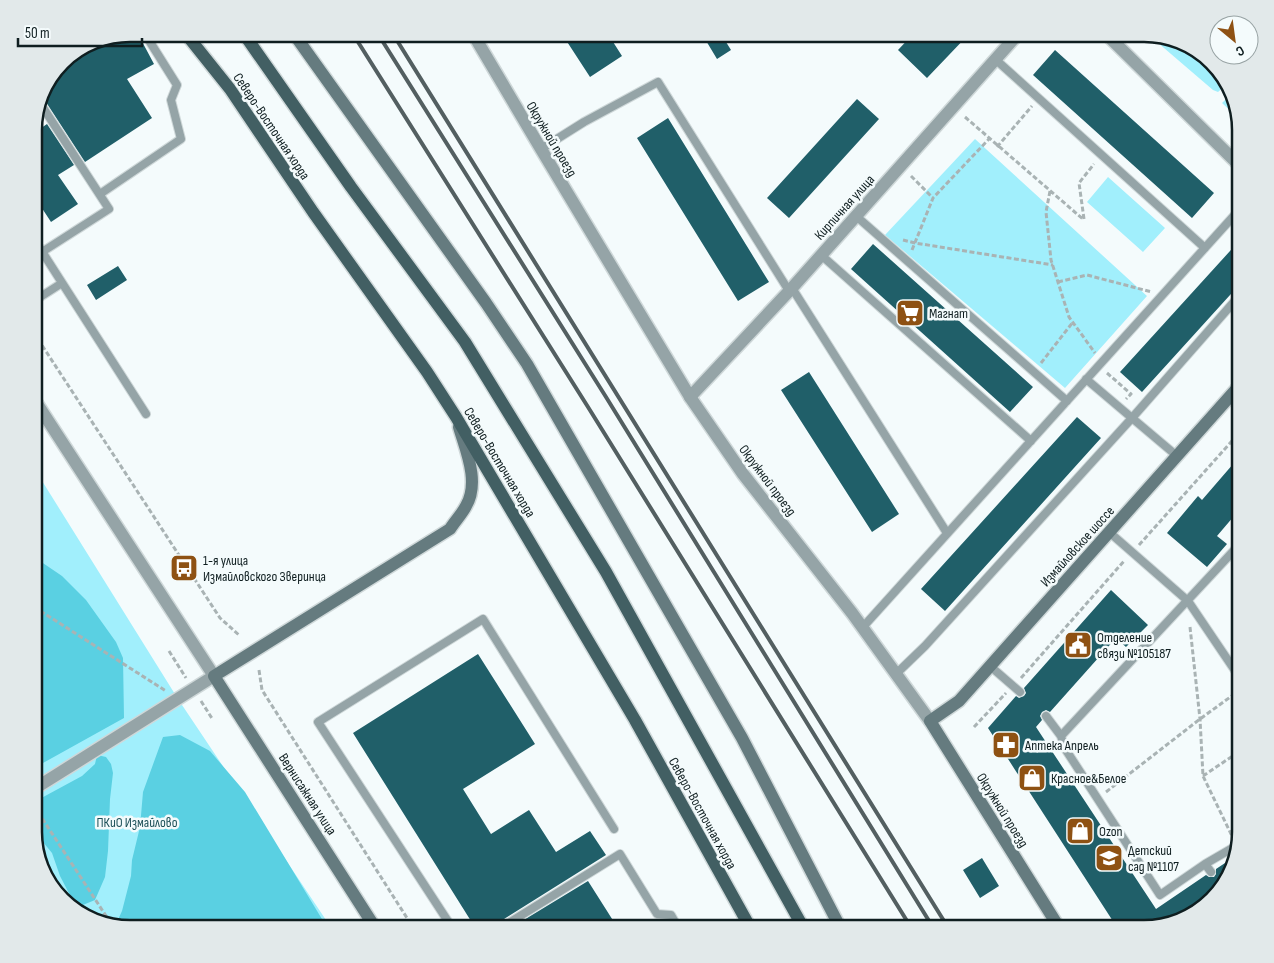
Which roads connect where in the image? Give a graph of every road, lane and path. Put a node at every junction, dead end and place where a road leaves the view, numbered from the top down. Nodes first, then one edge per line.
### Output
1 (150, 42) edge
2 (192, 42) edge
3 (250, 42) edge
4 (300, 42) edge
5 (479, 42) edge
6 (1011, 42) edge
7 (1114, 42) edge
8 (995, 59) junction
9 (1039, 98) junction
10 (45, 110) edge
11 (965, 117) dead end
12 (989, 139) junction
13 (997, 146) dead end
14 (541, 149) junction
15 (1102, 155) junction
16 (1232, 158) edge
17 (911, 176) dead end
18 (1050, 191) junction
19 (100, 194) junction
20 (933, 198) junction
21 (856, 216) junction
22 (1232, 218) edge
23 (899, 239) dead end
24 (915, 244) junction
25 (1205, 248) junction
26 (43, 251) edge
27 (43, 254) edge
28 (821, 255) junction
29 (908, 261) junction
30 (1053, 265) junction
31 (1058, 282) junction
32 (62, 283) junction
33 (790, 290) junction
34 (43, 295) edge
35 (1162, 295) junction
36 (1232, 304) edge
37 (1073, 322) junction
38 (43, 347) edge
39 (1100, 364) junction
40 (1034, 372) junction
41 (1086, 379) junction
42 (1232, 394) edge
43 (690, 396) junction
44 (1067, 401) junction
45 (1119, 407) junction
46 (43, 413) edge
47 (146, 414) dead end
48 (456, 417) junction
49 (1132, 418) junction
50 (1031, 441) junction
51 (1232, 441) edge
52 (1177, 456) junction
53 (1109, 532) junction
54 (947, 534) junction
55 (1132, 552) junction
56 (1232, 553) edge
57 (1188, 601) junction
58 (43, 613) edge
59 (863, 627) junction
60 (240, 636) dead end
61 (169, 651) dead end
62 (990, 666) junction
63 (1232, 666) edge
64 (259, 670) dead end
65 (896, 673) junction
66 (214, 676) junction
67 (188, 682) dead end
68 (1013, 686) junction
69 (1020, 692) dead end
70 (1232, 696) edge
71 (178, 699) junction
72 (201, 701) dead end
73 (1046, 716) dead end
74 (1200, 718) junction
75 (213, 720) dead end
76 (930, 721) junction
77 (974, 727) dead end
78 (1061, 736) junction
79 (1232, 756) edge
80 (1203, 776) junction
81 (43, 783) edge
82 (1098, 799) junction
83 (43, 820) edge
84 (614, 830) dead end
85 (1232, 836) edge
86 (1230, 849) edge
87 (1206, 864) junction
88 (1211, 872) dead end
89 (107, 918) edge
90 (370, 920) edge
91 (408, 920) edge
92 (447, 920) edge
93 (514, 920) edge
94 (674, 920) edge
95 (746, 920) edge
96 (799, 920) edge
97 (836, 920) edge
98 (1054, 920) edge

1 - 19 lane
2 - 48 main road, Северо-Восточная хорда
3 - 96 main road
4 - 97 main road
5 - 14 street, Окружной проезд
6 - 8 street, Кирпичная улица
7 - 16 street
8 - 9 lane
8 - 21 street, Кирпичная улица
9 - 13 path
9 - 15 lane
10 - 19 lane
11 - 12 path
12 - 18 path
12 - 20 path
14 - 33 lane
14 - 43 street, Окружной проезд
15 - 18 path
15 - 25 lane
17 - 20 path
18 - 30 path
19 - 26 lane
20 - 24 path
21 - 28 street, Кирпичная улица
21 - 29 lane
22 - 25 lane
23 - 24 path
24 - 29 path
24 - 30 path
25 - 35 lane
27 - 32 lane
28 - 33 street, Кирпичная улица
28 - 50 lane
29 - 40 lane
30 - 31 path
31 - 35 path
31 - 37 path
32 - 34 lane
32 - 47 lane
33 - 43 street, Кирпичная улица
33 - 54 lane
35 - 39 lane
36 - 49 lane
37 - 39 path
37 - 40 path
38 - 60 path
39 - 41 lane
39 - 45 path
40 - 44 lane
41 - 44 lane
41 - 45 lane
42 - 52 main road, Измайловское шоссе
43 - 59 street, Окружной проезд
44 - 50 lane
45 - 49 lane
46 - 66 street
48 - 66 main road
48 - 95 main road, Северо-Восточная хорда
49 - 52 lane
49 - 65 lane
50 - 54 lane
51 - 55 path
52 - 53 main road, Измайловское шоссе
53 - 55 lane
53 - 62 main road, Измайловское шоссе
54 - 59 lane
55 - 57 lane
55 - 68 path
56 - 57 lane
57 - 63 lane
57 - 74 path
57 - 78 lane
58 - 71 path
59 - 65 street, Окружной проезд
61 - 67 path
62 - 68 lane
62 - 76 main road, Измайловское шоссе
64 - 91 path
65 - 76 street, Окружной проезд
66 - 71 street
66 - 90 main road, Вернисажная улица
68 - 69 lane
68 - 77 path
70 - 74 path
71 - 81 street
72 - 75 path
73 - 78 lane
74 - 80 path
74 - 82 path
76 - 98 main road, Окружной проезд
78 - 82 lane
79 - 80 path
80 - 85 path
82 - 87 lane
83 - 89 path
84 - 92 lane
86 - 87 lane
87 - 88 lane
93 - 94 lane

